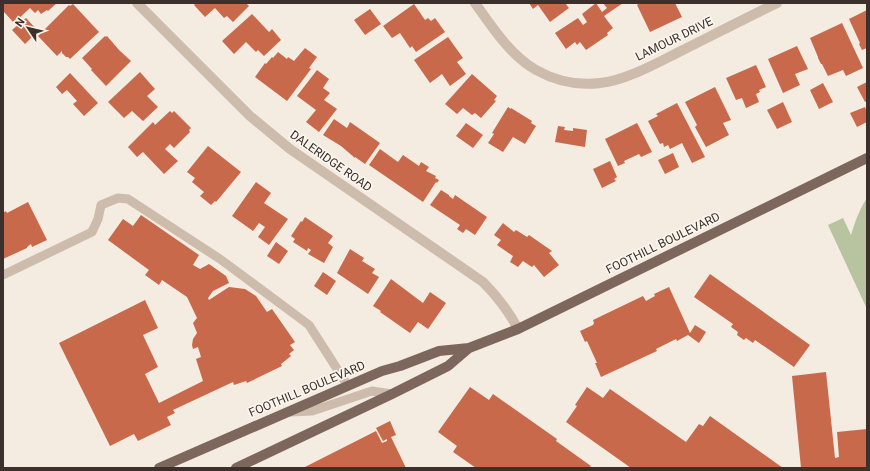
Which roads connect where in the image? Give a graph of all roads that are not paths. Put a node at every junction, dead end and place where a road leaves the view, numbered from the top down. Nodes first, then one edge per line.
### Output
1 (137, 3) edge
2 (475, 3) edge
3 (776, 3) edge
4 (867, 158) edge
5 (3, 275) edge
6 (518, 328) junction
7 (469, 348) junction
8 (348, 386) junction
9 (392, 394) junction
10 (288, 412) junction
11 (160, 468) edge
12 (236, 468) edge

1 - 6 street, DALERIDGE ROAD
2 - 3 street, LAMOUR DRIVE
4 - 6 main road, FOOTHILL BOULEVARD
5 - 8 lane
6 - 7 main road, FOOTHILL BOULEVARD
7 - 8 main road, FOOTHILL BOULEVARD
7 - 9 main road, FOOTHILL BOULEVARD
8 - 10 main road, FOOTHILL BOULEVARD
9 - 10 lane
9 - 12 main road, FOOTHILL BOULEVARD
10 - 11 main road, FOOTHILL BOULEVARD

